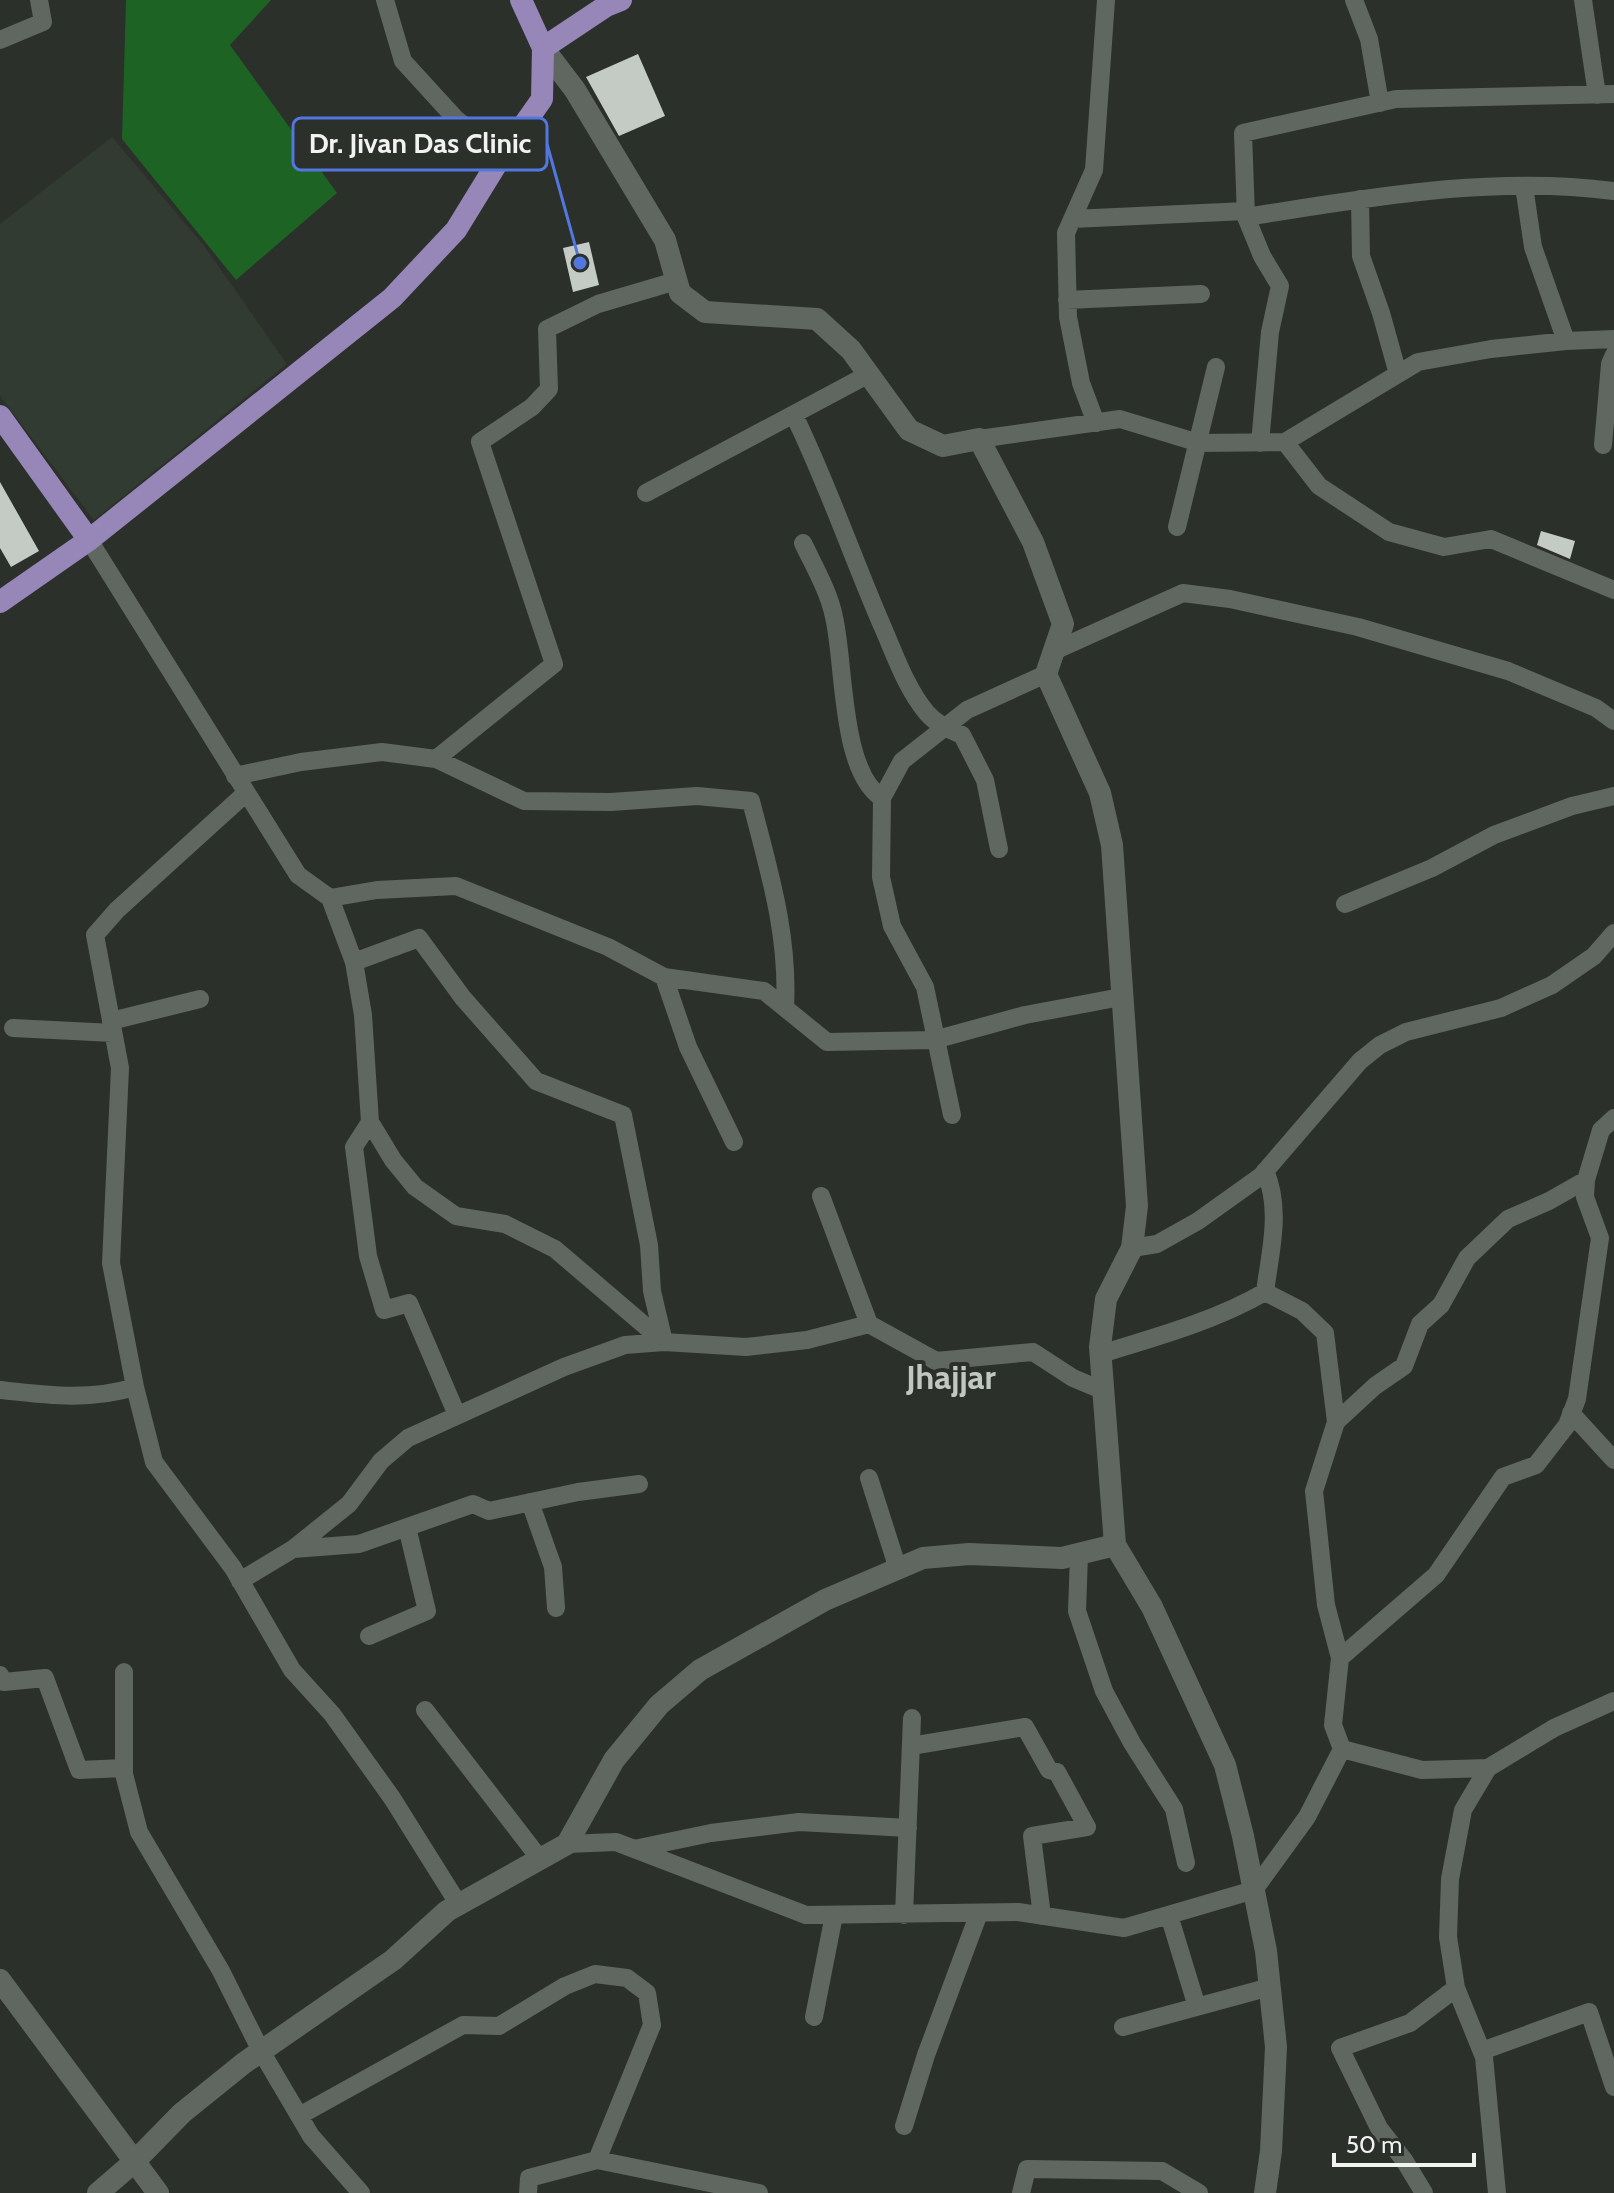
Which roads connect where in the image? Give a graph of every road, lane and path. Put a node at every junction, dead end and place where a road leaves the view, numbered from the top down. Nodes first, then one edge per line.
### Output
1 (39, 0) edge
2 (385, 0) edge
3 (521, 0) edge
4 (621, 0) edge
5 (1106, 0) edge
6 (1354, 0) edge
7 (1583, 0) edge
8 (0, 40) edge
9 (543, 48) junction
10 (1606, 94) edge
11 (1380, 103) junction
12 (502, 156) junction
13 (1524, 186) junction
14 (1614, 191) edge
15 (1360, 199) junction
16 (1246, 214) junction
17 (1072, 219) junction
18 (676, 281) junction
19 (1201, 294) dead end
20 (1067, 300) junction
21 (1614, 339) edge
22 (1566, 341) junction
23 (1614, 355) edge
24 (1216, 367) dead end
25 (869, 374) junction
26 (1398, 374) junction
27 (794, 415) junction
28 (0, 416) edge
29 (1096, 423) junction
30 (979, 439) junction
31 (1285, 442) junction
32 (1199, 443) junction
33 (1260, 443) junction
34 (1603, 445) dead end
35 (646, 493) dead end
36 (1177, 527) dead end
37 (89, 540) junction
38 (803, 543) dead end
39 (1614, 590) edge
40 (0, 602) edge
41 (1054, 651) junction
42 (1046, 674) junction
43 (1614, 721) edge
44 (944, 728) junction
45 (436, 759) junction
46 (235, 776) junction
47 (246, 793) junction
48 (1614, 796) edge
49 (882, 798) junction
50 (999, 849) dead end
51 (330, 898) junction
52 (1345, 904) dead end
53 (1614, 933) edge
54 (354, 962) junction
55 (664, 977) junction
56 (1121, 997) junction
57 (200, 999) dead end
58 (785, 1008) junction
59 (112, 1027) junction
60 (13, 1028) dead end
61 (934, 1040) junction
62 (952, 1115) dead end
63 (1614, 1118) edge
64 (370, 1122) junction
65 (734, 1142) dead end
66 (1265, 1171) junction
67 (1586, 1180) junction
68 (821, 1196) dead end
69 (1607, 1239) edge
70 (1132, 1248) junction
71 (1265, 1292) junction
72 (869, 1324) junction
73 (664, 1342) junction
74 (1101, 1354) junction
75 (135, 1387) junction
76 (0, 1390) edge
77 (1104, 1391) junction
78 (1571, 1413) junction
79 (457, 1415) junction
80 (1336, 1422) junction
81 (1614, 1460) edge
82 (869, 1478) dead end
83 (639, 1484) dead end
84 (530, 1502) junction
85 (407, 1527) junction
86 (1115, 1545) junction
87 (293, 1549) junction
88 (1079, 1555) junction
89 (898, 1569) junction
90 (240, 1581) junction
91 (556, 1608) dead end
92 (369, 1636) dead end
93 (1340, 1658) junction
94 (124, 1672) dead end
95 (0, 1675) edge
96 (1614, 1701) edge
97 (425, 1710) dead end
98 (912, 1718) dead end
99 (911, 1746) junction
100 (1342, 1749) junction
101 (124, 1768) junction
102 (1488, 1768) junction
103 (908, 1828) junction
104 (567, 1844) junction
105 (634, 1849) junction
106 (540, 1859) junction
107 (1186, 1863) dead end
108 (1254, 1890) junction
109 (459, 1905) junction
110 (979, 1913) junction
111 (834, 1915) junction
112 (904, 1915) junction
113 (1169, 1915) junction
114 (1042, 1916) junction
115 (0, 1980) edge
116 (1270, 1987) junction
117 (1456, 1988) junction
118 (1197, 2007) junction
119 (814, 2017) dead end
120 (1123, 2027) dead end
121 (261, 2051) junction
122 (1482, 2051) junction
123 (1614, 2087) edge
124 (299, 2116) junction
125 (904, 2126) dead end
126 (597, 2160) junction
127 (134, 2162) junction
128 (98, 2193) edge
129 (158, 2193) edge
130 (361, 2193) edge
131 (528, 2193) edge
132 (759, 2193) edge
133 (1021, 2193) edge
134 (1199, 2193) edge
135 (1265, 2193) edge
136 (1424, 2193) edge
137 (1497, 2193) edge

1 - 8 street
2 - 12 street
3 - 9 main road
4 - 9 main road
5 - 17 street
6 - 11 street
7 - 10 street
9 - 12 main road
9 - 18 street
10 - 11 street
11 - 16 street
12 - 37 main road
13 - 14 street
13 - 15 street
13 - 22 street
15 - 16 street
15 - 26 street
16 - 17 street
16 - 33 street
17 - 20 street
18 - 25 street
18 - 45 street
19 - 20 street
20 - 29 street
21 - 22 street
22 - 26 street
23 - 34 street
24 - 32 street
25 - 27 street
25 - 30 street
26 - 31 street
27 - 35 street
27 - 44 street
28 - 37 main road
29 - 30 street
29 - 32 street
30 - 41 street
31 - 33 street
31 - 39 street
32 - 33 street
32 - 36 street
37 - 40 main road
37 - 46 street
38 - 49 street
41 - 42 street
41 - 43 street
42 - 44 street
42 - 56 street
44 - 49 street
44 - 50 street
45 - 46 street
45 - 58 street
46 - 47 street
47 - 51 street
47 - 59 street
48 - 52 street
49 - 61 street
51 - 54 street
51 - 55 street
53 - 66 street
54 - 64 street
54 - 73 street
55 - 58 street
55 - 65 street
56 - 61 street
56 - 70 street
57 - 59 street
58 - 61 street
59 - 60 street
59 - 75 street
61 - 62 street
63 - 67 street
64 - 73 street
64 - 79 street
66 - 70 street
66 - 71 street
67 - 69 street
67 - 80 street
68 - 72 street
69 - 78 street
70 - 74 street
71 - 74 street
71 - 80 street
72 - 73 street
72 - 77 street
73 - 79 street
74 - 77 street
75 - 76 street
75 - 90 street
77 - 86 street
78 - 81 street
78 - 93 street
79 - 87 street
80 - 93 street
82 - 89 street
83 - 84 street
84 - 85 street
84 - 91 street
85 - 87 street
85 - 92 street
86 - 88 street
86 - 108 street
87 - 90 street
88 - 89 street
88 - 107 street
89 - 104 street
90 - 109 street
93 - 100 street
94 - 101 street
95 - 101 street
96 - 102 street
97 - 106 street
98 - 99 street
99 - 103 street
99 - 114 street
100 - 102 street
100 - 108 street
101 - 121 street
102 - 117 street
103 - 105 street
103 - 112 street
104 - 105 street
104 - 106 street
105 - 111 street
106 - 109 street
108 - 113 street
108 - 116 street
109 - 121 street
110 - 112 street
110 - 114 street
110 - 125 street
111 - 112 street
111 - 119 street
113 - 114 street
113 - 118 street
115 - 127 street
116 - 118 street
116 - 135 street
117 - 122 street
117 - 136 street
118 - 120 street
121 - 124 street
121 - 127 street
122 - 123 street
122 - 137 street
124 - 126 street
124 - 130 street
126 - 131 street
126 - 132 street
127 - 128 street
127 - 129 street
133 - 134 street

